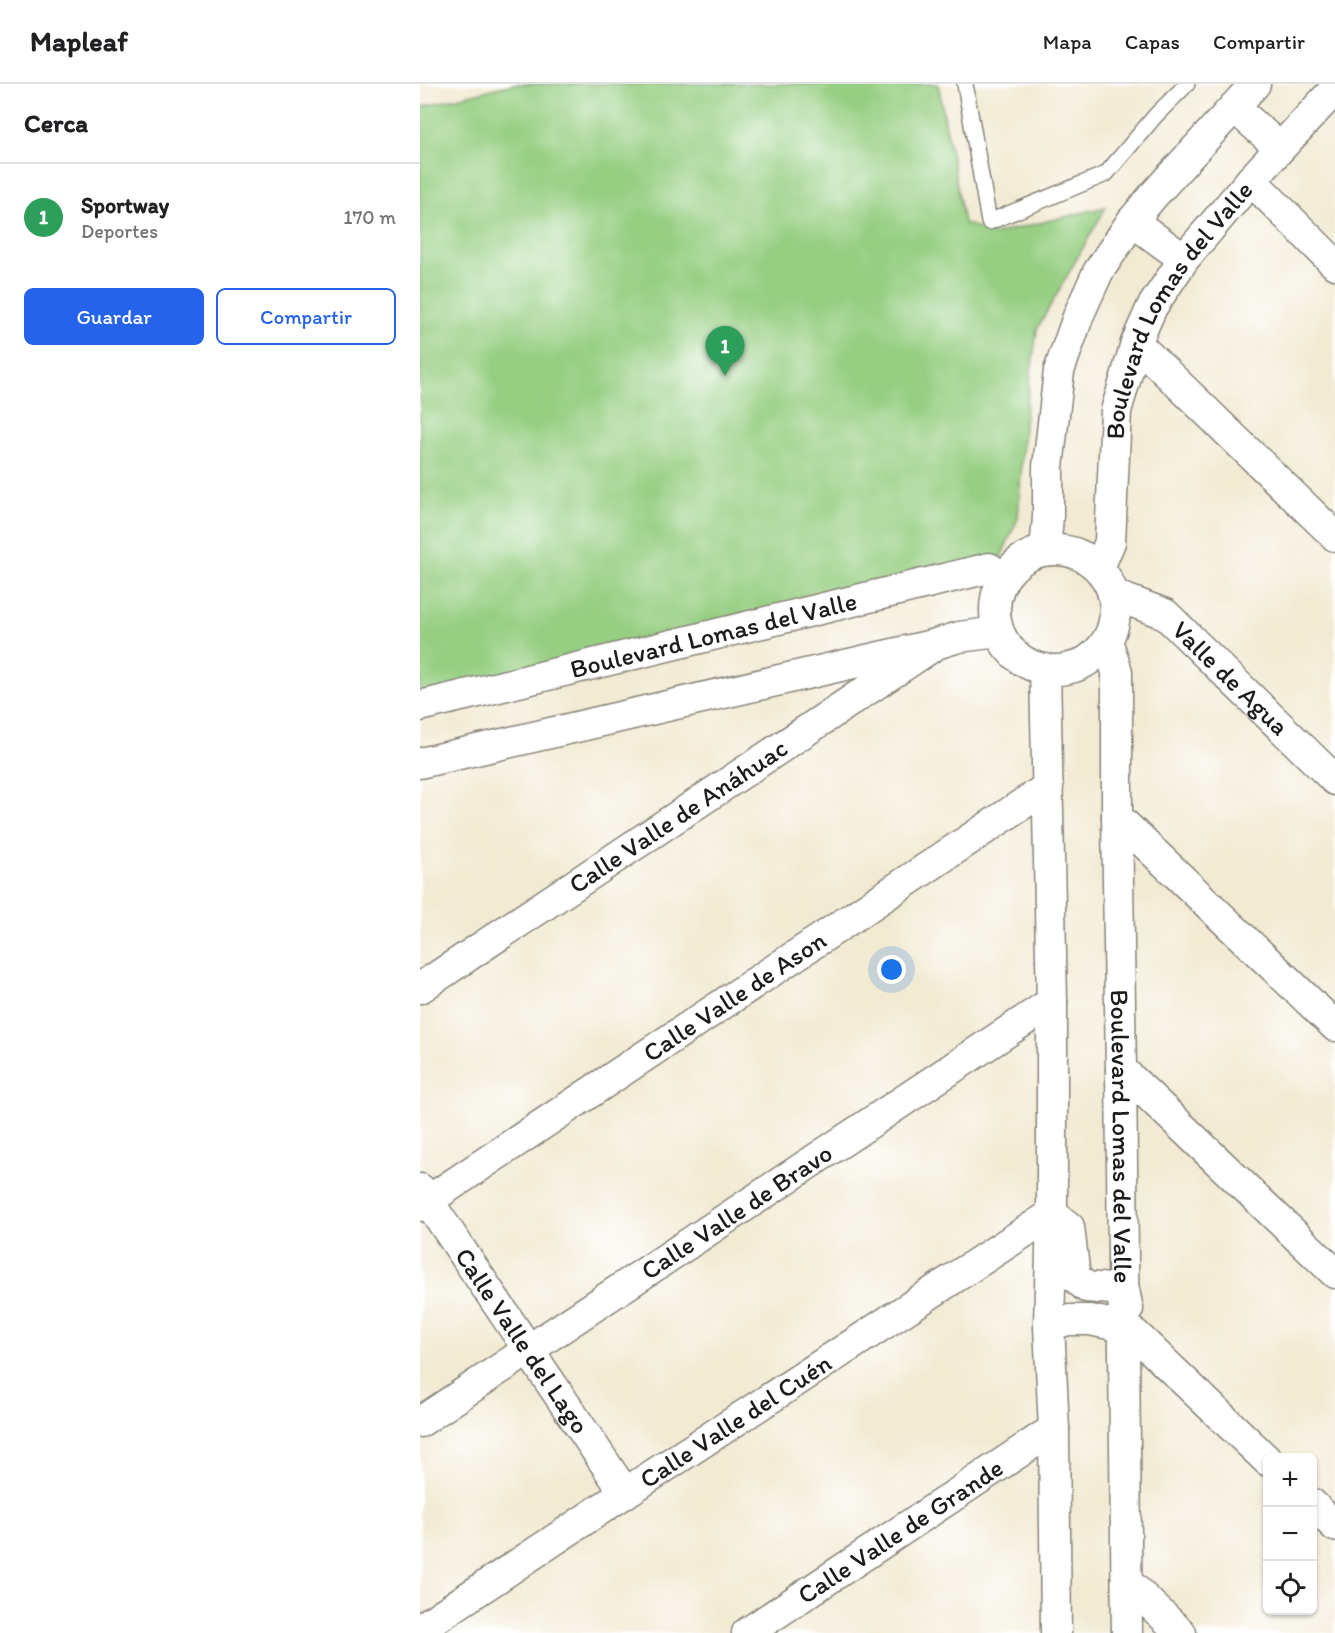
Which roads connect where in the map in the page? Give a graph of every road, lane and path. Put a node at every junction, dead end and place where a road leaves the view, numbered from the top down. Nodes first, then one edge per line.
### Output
1 (965, 84) edge
2 (1187, 84) edge
3 (1255, 84) edge
4 (1335, 89) edge
5 (1234, 107) junction
6 (1280, 148) junction
7 (1251, 180) junction
8 (1132, 221) junction
9 (1184, 260) junction
10 (1335, 264) edge
11 (1136, 343) junction
12 (1335, 536) edge
13 (1046, 550) junction
14 (1099, 568) junction
15 (1003, 578) junction
16 (1114, 595) junction
17 (998, 632) junction
18 (1107, 640) junction
19 (936, 644) junction
20 (1045, 669) junction
21 (431, 703) edge
22 (420, 721) edge
23 (420, 763) edge
24 (1335, 780) edge
25 (1048, 787) junction
26 (1117, 817) junction
27 (420, 988) edge
28 (1052, 1002) junction
29 (1335, 1026) edge
30 (1121, 1069) junction
31 (423, 1199) edge
32 (1052, 1214) junction
33 (1335, 1274) edge
34 (1124, 1290) junction
35 (1049, 1325) junction
36 (1130, 1331) junction
37 (529, 1350) junction
38 (420, 1422) edge
39 (1054, 1429) junction
40 (1263, 1456) edge
41 (625, 1493) junction
42 (1315, 1507) edge
43 (1335, 1526) edge
44 (1126, 1582) junction
45 (420, 1629) edge
46 (747, 1633) edge
47 (1056, 1633) edge
48 (1127, 1633) edge
49 (1182, 1633) edge

1 - 2 lane
3 - 5 street
4 - 6 street, Boulevard Lomas del Valle
5 - 6 street
5 - 8 street
6 - 7 street, Boulevard Lomas del Valle
7 - 9 street, Boulevard Lomas del Valle
7 - 10 street
8 - 9 street
8 - 13 street
9 - 11 street, Boulevard Lomas del Valle
11 - 12 street
11 - 14 street, Boulevard Lomas del Valle
13 - 14 street
13 - 15 street
14 - 16 street
15 - 17 street
15 - 21 street, Boulevard Lomas del Valle
16 - 18 street
16 - 24 street, Valle de Agua
17 - 19 street
17 - 20 street
18 - 20 street
18 - 26 street, Boulevard Lomas del Valle
19 - 23 street
19 - 27 street, Calle Valle de Anáhuac
20 - 25 street
21 - 22 street
25 - 28 street
25 - 31 street, Calle Valle de Ason
26 - 29 street
26 - 30 street, Boulevard Lomas del Valle
28 - 32 street
28 - 37 street, Calle Valle de Bravo
30 - 33 street
30 - 34 street, Boulevard Lomas del Valle
31 - 37 street, Calle Valle del Lago
32 - 34 street
32 - 35 street
32 - 41 street, Calle Valle del Cuén
34 - 36 street, Boulevard Lomas del Valle
35 - 36 street
35 - 39 street
36 - 40 street
36 - 44 street
37 - 38 street, Calle Valle de Bravo
37 - 41 street, Calle Valle del Lago
39 - 46 street, Calle Valle de Grande
39 - 47 street
41 - 45 street, Calle Valle del Cuén
42 - 43 street
44 - 48 street
44 - 49 street

